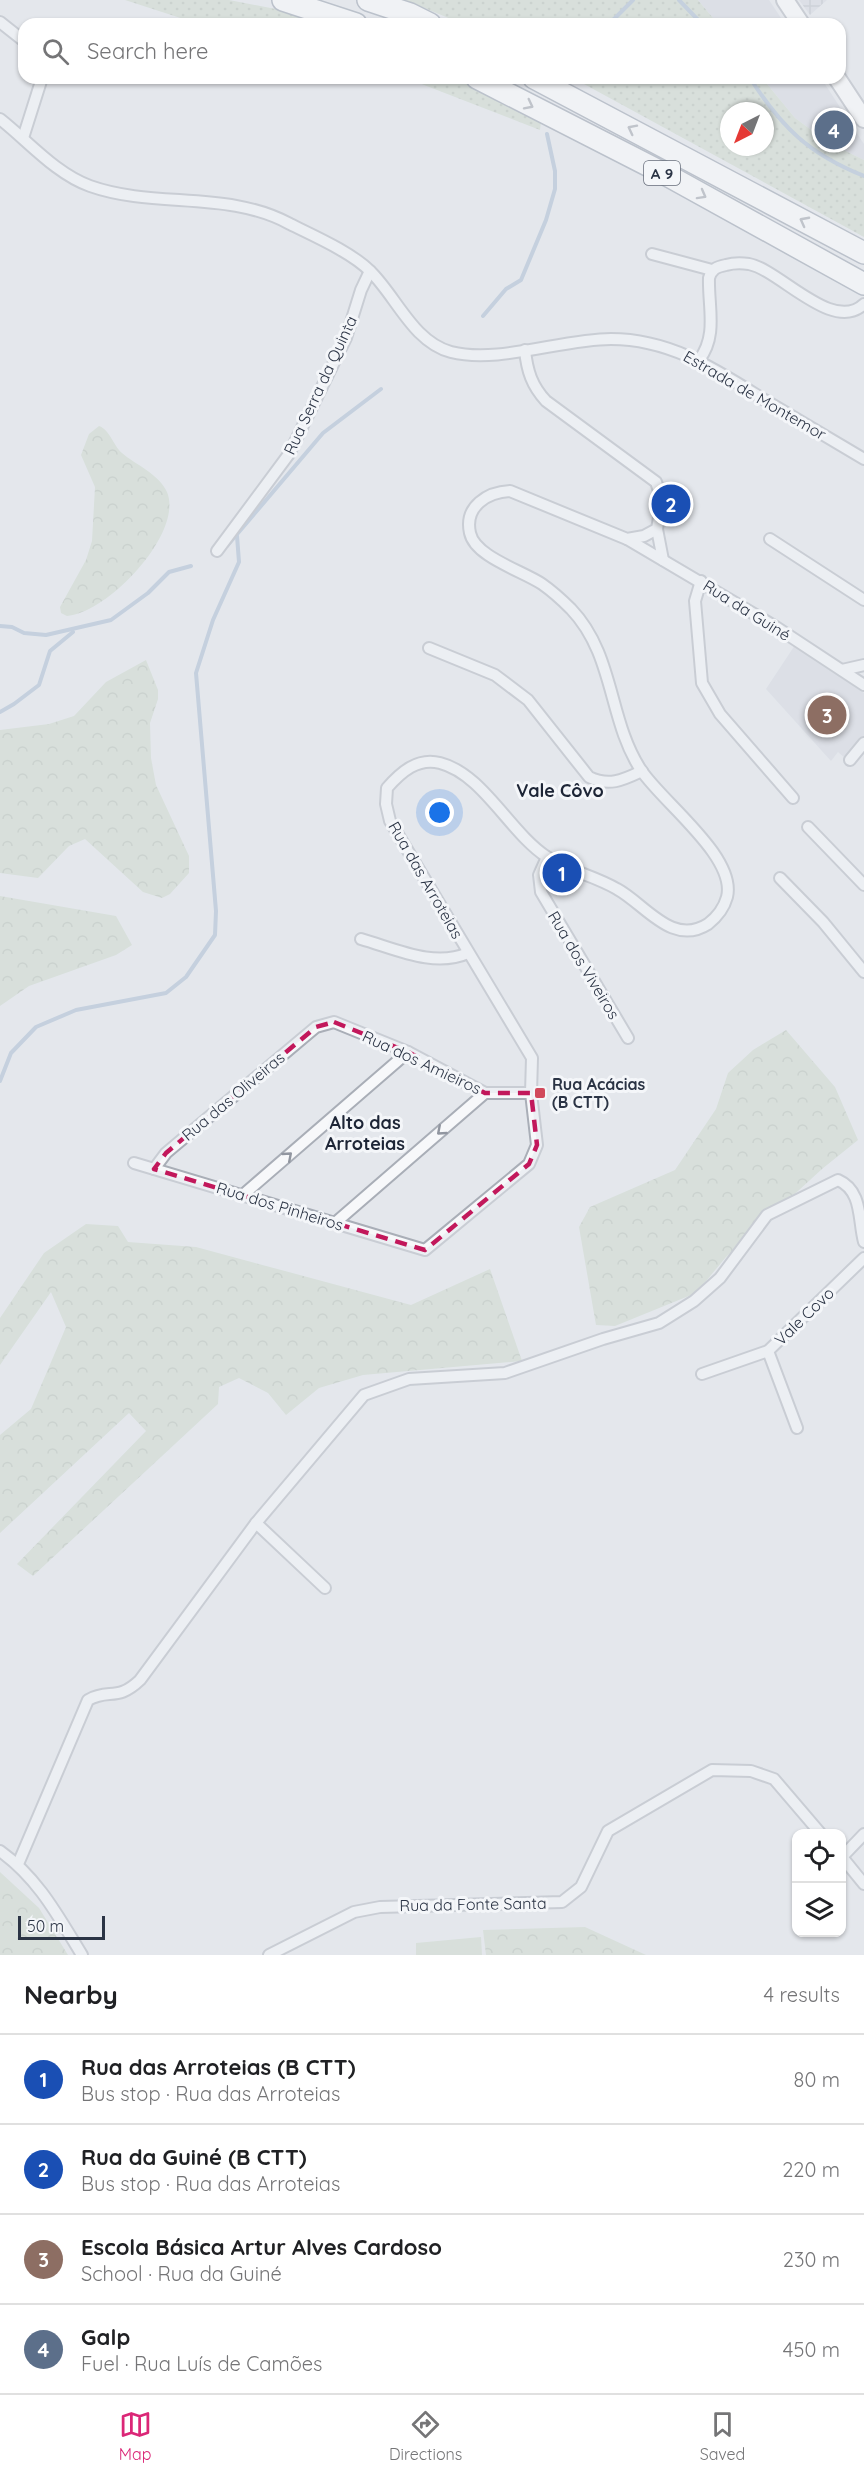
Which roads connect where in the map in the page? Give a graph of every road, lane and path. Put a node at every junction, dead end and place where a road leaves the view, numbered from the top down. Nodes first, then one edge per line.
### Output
1 (283, 0) edge
2 (368, 0) edge
3 (785, 0) edge
4 (338, 18) edge
5 (418, 18) edge
6 (797, 18) edge
7 (0, 22) edge
8 (18, 36) edge
9 (40, 84) edge
10 (489, 84) edge
11 (545, 84) edge
12 (841, 84) edge
13 (0, 119) edge
14 (864, 119) edge
15 (23, 138) junction
16 (860, 251) edge
17 (652, 254) dead end
18 (712, 270) junction
19 (370, 271) junction
20 (864, 284) edge
21 (864, 304) edge
22 (525, 350) junction
23 (699, 360) junction
24 (864, 459) edge
25 (657, 529) junction
26 (627, 539) junction
27 (770, 539) dead end
28 (217, 551) dead end
29 (663, 560) junction
30 (701, 581) junction
31 (862, 598) edge
32 (864, 611) edge
33 (429, 648) dead end
34 (864, 665) edge
35 (842, 670) junction
36 (864, 685) edge
37 (864, 742) edge
38 (850, 760) dead end
39 (642, 771) junction
40 (793, 798) dead end
41 (808, 827) dead end
42 (547, 857) junction
43 (780, 878) dead end
44 (864, 885) edge
45 (361, 939) dead end
46 (468, 953) junction
47 (864, 972) edge
48 (316, 1027) joint
49 (628, 1038) dead end
50 (408, 1052) junction
51 (485, 1093) junction
52 (531, 1093) junction
53 (134, 1163) dead end
54 (154, 1169) junction
55 (244, 1194) junction
56 (335, 1223) junction
57 (864, 1242) edge
58 (425, 1250) joint
59 (864, 1258) edge
60 (768, 1351) junction
61 (702, 1374) dead end
62 (797, 1428) dead end
63 (256, 1523) junction
64 (325, 1588) dead end
65 (818, 1829) edge
66 (864, 1834) edge
67 (0, 1851) edge
68 (846, 1853) edge
69 (846, 1862) edge
70 (18, 1864) junction
71 (864, 1884) edge
72 (82, 1955) edge
73 (269, 1955) edge

1 - 4 highway
2 - 5 highway
3 - 6 main road
7 - 8 street
9 - 15 street
10 -> 20 highway, A 9
16 -> 11 highway, A 9
12 - 14 main road
13 - 15 street, Estrada de Montemor
15 - 19 street, Estrada de Montemor
17 - 18 street
18 - 21 street
18 - 23 street
19 - 22 street, Estrada de Montemor
19 - 28 street, Rua Serra da Quinta
22 - 23 street, Estrada de Montemor
22 - 25 street
23 - 24 street, Estrada de Montemor
25 - 26 street
25 - 29 street
26 - 29 street, Rua da Guiné
26 - 39 street, Rua das Arroteias
27 - 31 street
29 - 30 street, Rua da Guiné
30 - 35 street, Rua da Guiné
30 - 40 street
31 - 32 street
33 - 39 street
34 - 35 street
35 - 36 street, Rua da Guiné
37 - 38 street
39 - 42 street, Rua das Arroteias
41 - 44 street
42 - 46 street, Rua das Arroteias
42 - 49 street, Rua dos Viveiros
43 - 47 street
45 - 46 street
46 - 52 street, Rua das Arroteias
48 - 50 street, Rua dos Amieiros
48 - 54 street, Rua das Oliveiras
50 - 51 street, Rua dos Amieiros
55 -> 50 street
51 - 52 street, Rua dos Amieiros
51 -> 56 street
52 - 58 street, Rua das Arroteias
53 - 54 street, Rua dos Pinheiros
54 - 55 street, Rua dos Pinheiros
55 - 56 street, Rua dos Pinheiros
56 - 58 street, Rua dos Pinheiros
57 - 63 street
59 - 60 street, Vale Covo
60 - 61 street, Vale Covo
60 - 62 street
63 - 64 street
63 - 70 street
65 - 73 street, Rua da Fonte Santa
66 - 68 street
67 - 70 street
69 - 71 street
70 - 72 street

